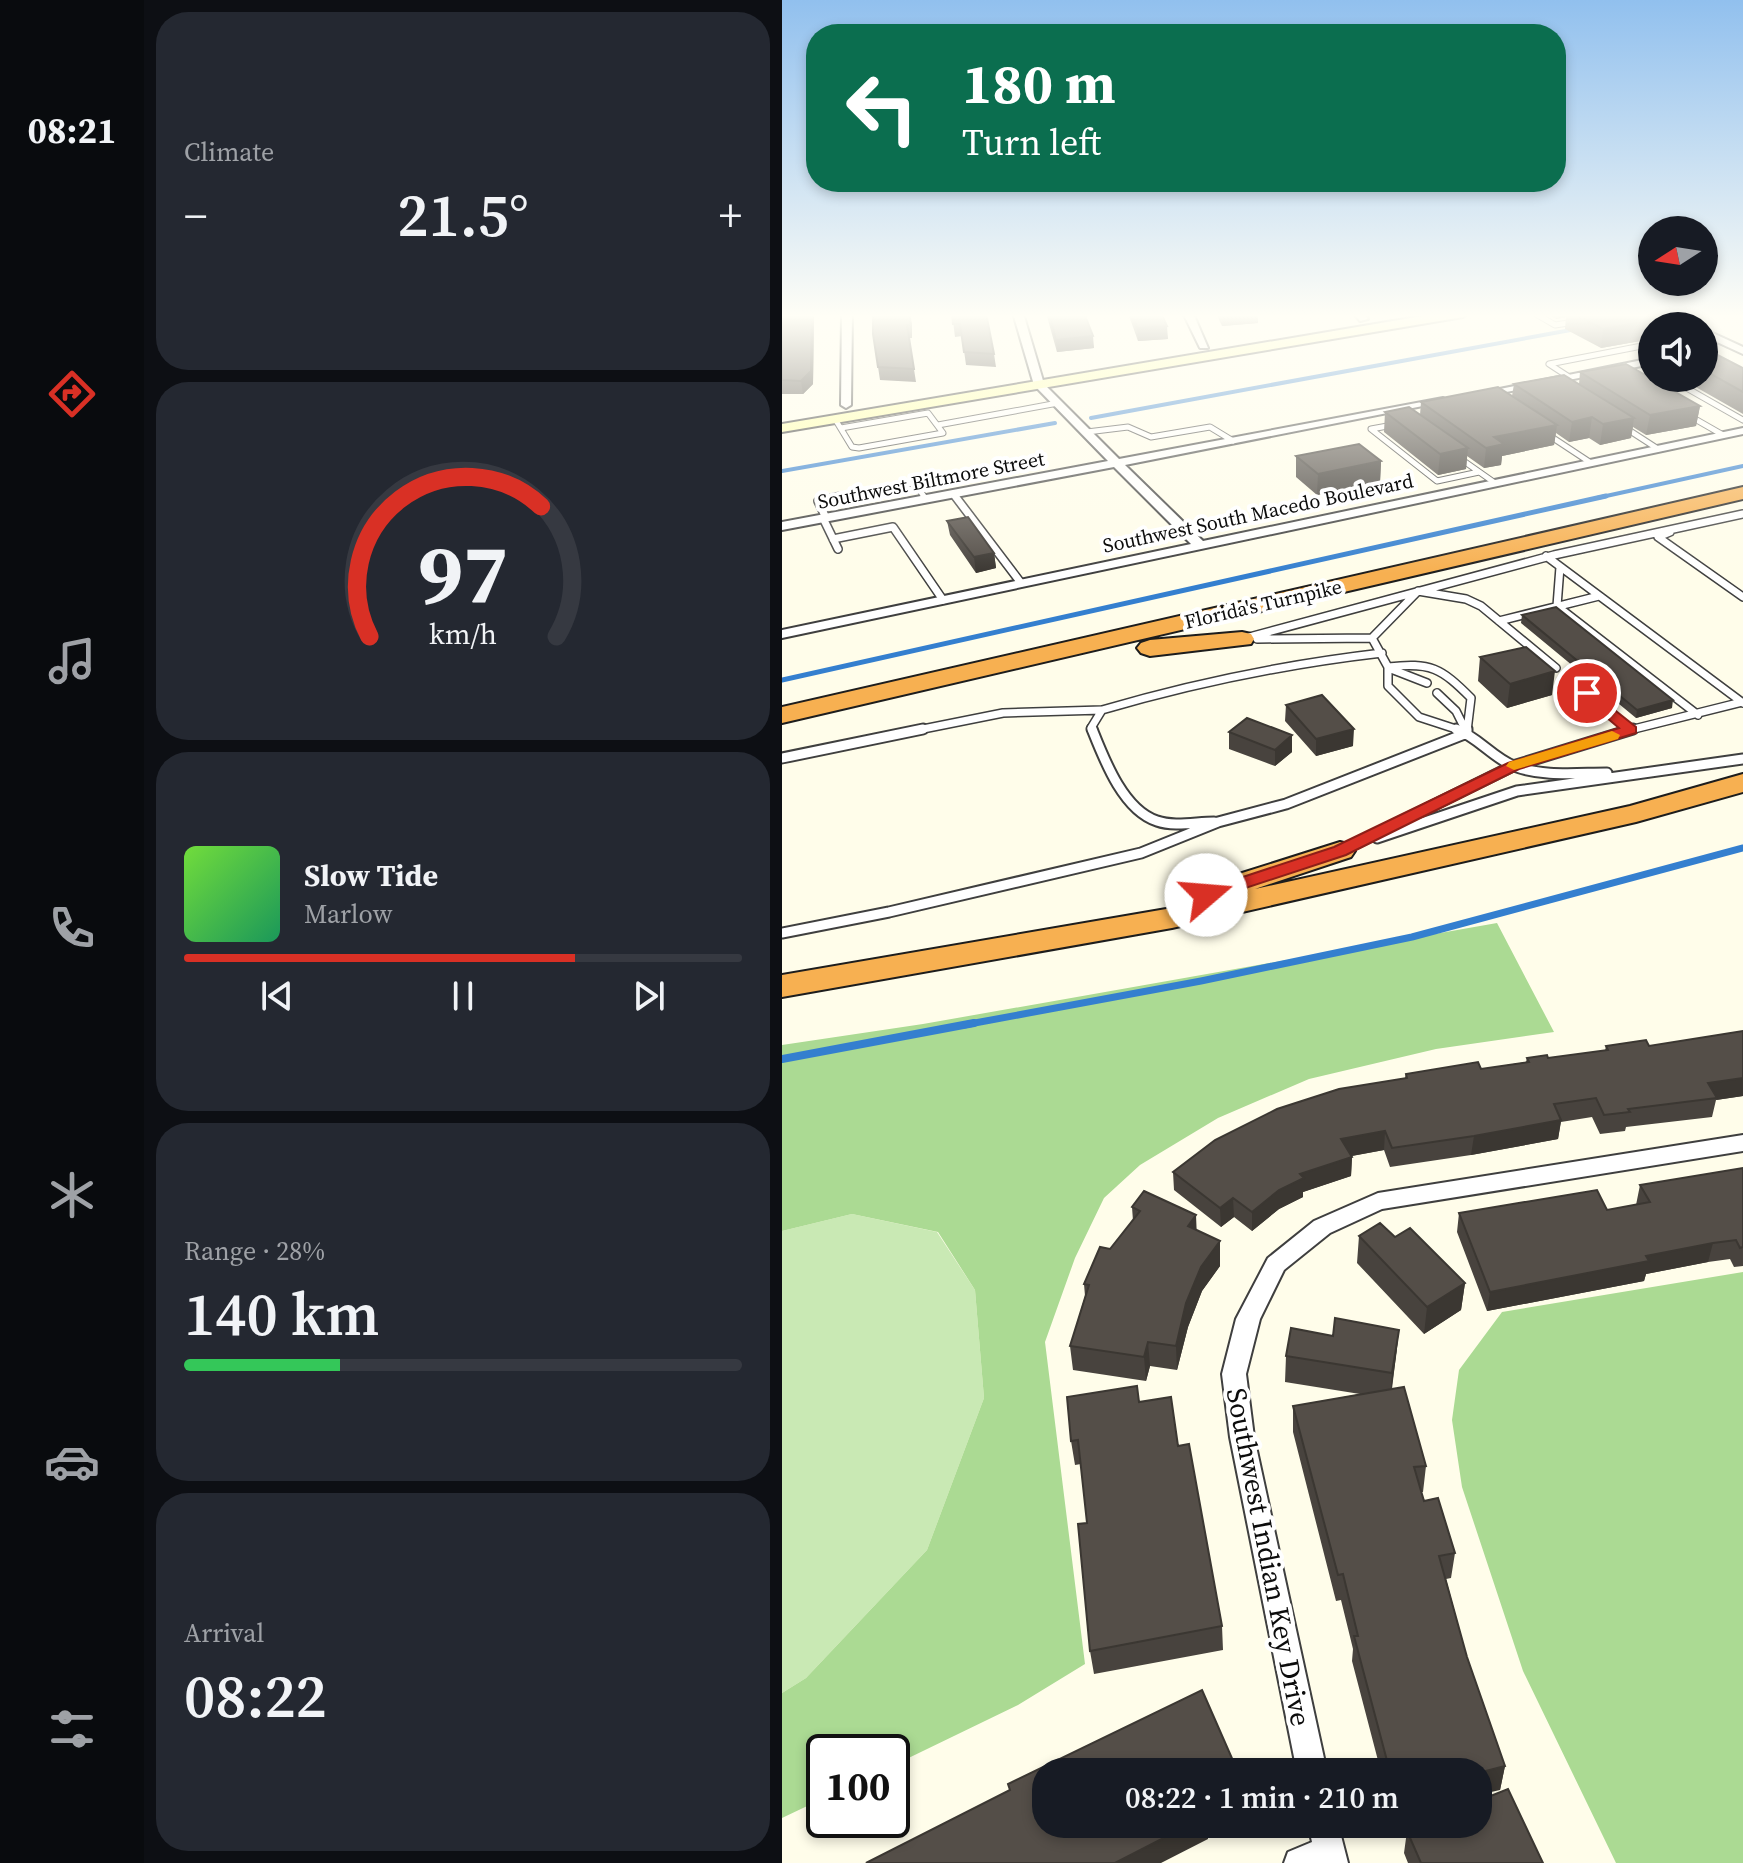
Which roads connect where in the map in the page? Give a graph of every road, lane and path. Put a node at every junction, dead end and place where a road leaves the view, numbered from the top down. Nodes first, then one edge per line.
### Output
1 (846, 400) edge
2 (885, 400) edge
3 (947, 400) edge
4 (1055, 400) edge
5 (1450, 400) edge
6 (1496, 400) edge
7 (1708, 400) edge
8 (1499, 402) edge
9 (1058, 403) junction
10 (846, 405) junction
11 (1393, 410) junction
12 (1685, 413) edge
13 (782, 418) edge
14 (1405, 419) edge
15 (1743, 420) edge
16 (838, 424) junction
17 (1396, 424) edge
18 (938, 425) junction
19 (1622, 426) edge
20 (782, 428) edge
21 (1538, 428) edge
22 (1743, 431) edge
23 (1087, 432) junction
24 (1723, 435) junction
25 (1233, 441) junction
26 (1658, 449) junction
27 (1455, 455) edge
28 (1118, 463) junction
29 (1591, 463) junction
30 (1479, 472) junction
31 (1495, 483) junction
32 (1743, 493) edge
33 (953, 494) junction
34 (925, 499) junction
35 (1743, 514) edge
36 (825, 518) junction
37 (1706, 521) junction
38 (782, 526) edge
39 (833, 539) junction
40 (1199, 545) junction
41 (838, 549) dead end
42 (1546, 556) junction
43 (1560, 567) junction
44 (1021, 583) junction
45 (1418, 591) junction
46 (1599, 596) junction
47 (1743, 597) edge
48 (943, 600) junction
49 (1557, 606) junction
50 (1499, 621) junction
51 (782, 634) edge
52 (1372, 638) junction
53 (1242, 639) junction
54 (1382, 653) junction
55 (1388, 667) junction
56 (1556, 668) edge
57 (1568, 677) dead end
58 (1427, 683) dead end
59 (1437, 693) dead end
60 (855, 698) junction
61 (1742, 703) edge
62 (1102, 710) junction
63 (782, 715) edge
64 (1698, 715) junction
65 (1630, 730) junction
66 (1467, 733) junction
67 (782, 758) edge
68 (1743, 759) edge
69 (1513, 766) junction
70 (1672, 769) junction
71 (1743, 783) edge
72 (1218, 822) junction
73 (1340, 851) junction
74 (782, 933) edge
75 (1027, 945) junction
76 (782, 986) edge
77 (1743, 1143) edge
78 (1309, 1758) edge
79 (1328, 1846) edge
80 (1299, 1863) edge

1 - 10 street
2 - 10 main road
3 - 16 main road
4 - 9 street
5 - 11 street, Southwest Biltmore Street
6 - 8 lane
7 - 15 lane
9 - 18 lane
9 - 23 street
10 - 13 main road
11 - 14 lane
11 - 25 street, Southwest Biltmore Street
12 - 24 lane
16 - 18 lane
16 - 18 lane
16 - 20 main road
17 - 30 lane
19 - 26 lane
21 - 29 lane
22 - 24 street, Southwest South Macedo Boulevard
23 - 25 lane
23 - 28 street
24 - 26 street, Southwest South Macedo Boulevard
25 - 28 street, Southwest Biltmore Street
26 - 29 street, Southwest South Macedo Boulevard
27 - 30 lane
28 - 33 street, Southwest Biltmore Street
28 - 40 street
29 - 31 street, Southwest South Macedo Boulevard
30 - 31 lane
31 - 40 street, Southwest South Macedo Boulevard
32 - 60 highway, Florida's Turnpike
33 - 34 street, Southwest Biltmore Street
33 - 44 lane
34 - 36 street, Southwest Biltmore Street
34 - 36 lane
35 - 37 lane
36 - 38 street, Southwest Biltmore Street
36 - 39 lane
37 - 42 lane
37 - 47 lane
39 - 41 lane
39 - 48 lane
40 - 44 street, Southwest South Macedo Boulevard
42 - 43 lane
42 - 45 lane
43 - 46 lane
43 - 49 lane
44 - 48 street, Southwest South Macedo Boulevard
45 - 50 lane
45 - 52 lane
45 - 53 lane
46 - 49 lane
46 - 61 lane
48 - 51 street, Southwest South Macedo Boulevard
49 - 50 lane
49 - 64 lane
50 - 56 lane
52 - 53 lane
52 - 54 lane
53 - 60 highway
54 - 55 lane
54 - 62 lane
55 - 58 lane
55 - 66 lane
55 - 66 lane
57 - 65 lane
59 - 66 lane
60 - 63 highway, Florida's Turnpike
61 - 64 lane
62 - 67 lane
62 - 72 lane
64 - 65 lane
65 - 69 lane
66 - 69 lane
66 - 72 lane
68 - 70 lane
69 - 70 lane
69 - 73 lane
70 - 73 lane
71 - 75 highway
72 - 74 lane
73 - 75 highway
75 - 76 highway
77 - 78 street, Southwest Indian Key Drive
79 - 80 street

